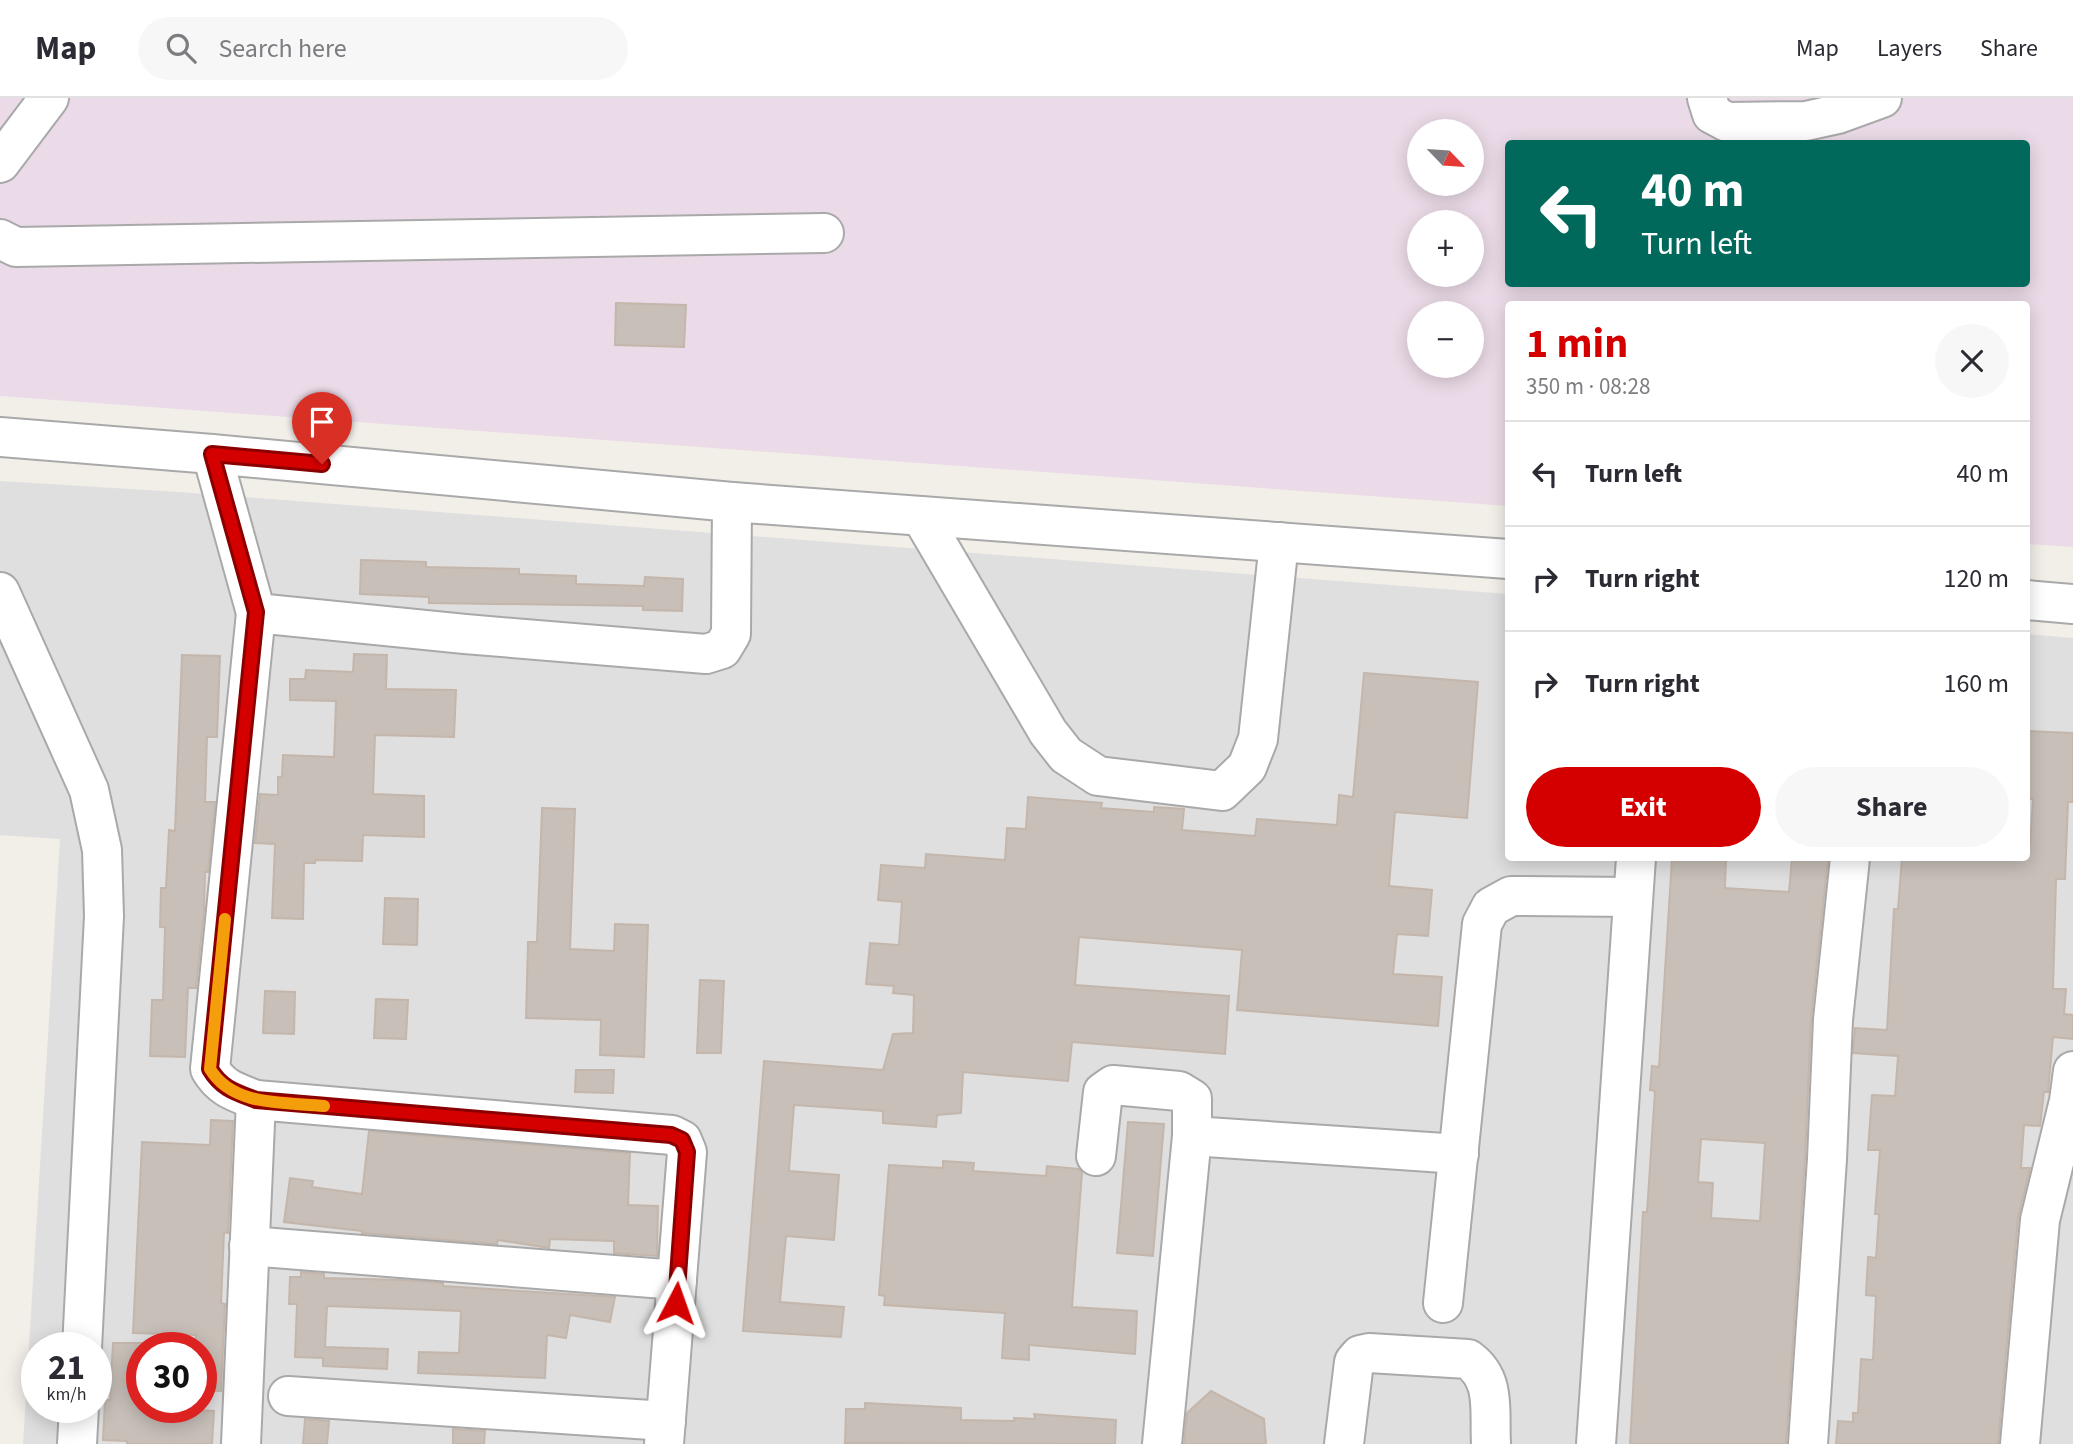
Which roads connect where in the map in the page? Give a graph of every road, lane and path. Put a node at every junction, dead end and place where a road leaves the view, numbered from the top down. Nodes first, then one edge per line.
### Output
1 (49, 98) edge
2 (1707, 98) edge
3 (1882, 98) edge
4 (0, 163) edge
5 (824, 233) dead end
6 (0, 239) edge
7 (0, 437) edge
8 (212, 454) junction
9 (732, 502) junction
10 (921, 516) junction
11 (1279, 542) junction
12 (1505, 559) edge
13 (0, 592) edge
14 (2030, 600) edge
15 (2073, 604) edge
16 (256, 612) junction
17 (1636, 861) edge
18 (1850, 861) edge
19 (1633, 897) junction
20 (2073, 1071) edge
21 (256, 1100) junction
22 (1192, 1136) junction
23 (1459, 1154) junction
24 (1096, 1156) dead end
25 (2064, 1158) edge
26 (249, 1247) junction
27 (677, 1280) junction
28 (1443, 1303) dead end
29 (83, 1332) edge
30 (288, 1396) dead end
31 (78, 1423) edge
32 (665, 1433) edge
33 (77, 1444) edge
34 (241, 1444) edge
35 (1162, 1444) edge
36 (1343, 1444) edge
37 (1491, 1444) edge
38 (1596, 1444) edge
39 (1808, 1444) edge
40 (2020, 1444) edge

1 - 4 street
2 - 3 street
5 - 6 street
7 - 8 street
8 - 9 street
8 - 16 street
9 - 10 street
9 - 16 street
10 - 11 street
10 - 11 street
11 - 12 street
13 - 29 street
14 - 15 street
16 - 21 street
17 - 19 street
18 - 39 street
19 - 23 street
19 - 38 street
20 - 25 street
21 - 26 street
21 - 27 street
22 - 23 street
22 - 24 street
22 - 35 street
23 - 28 street
25 - 40 street
26 - 27 street
26 - 34 street
27 - 32 street
30 - 32 street
31 - 33 street
36 - 37 street

